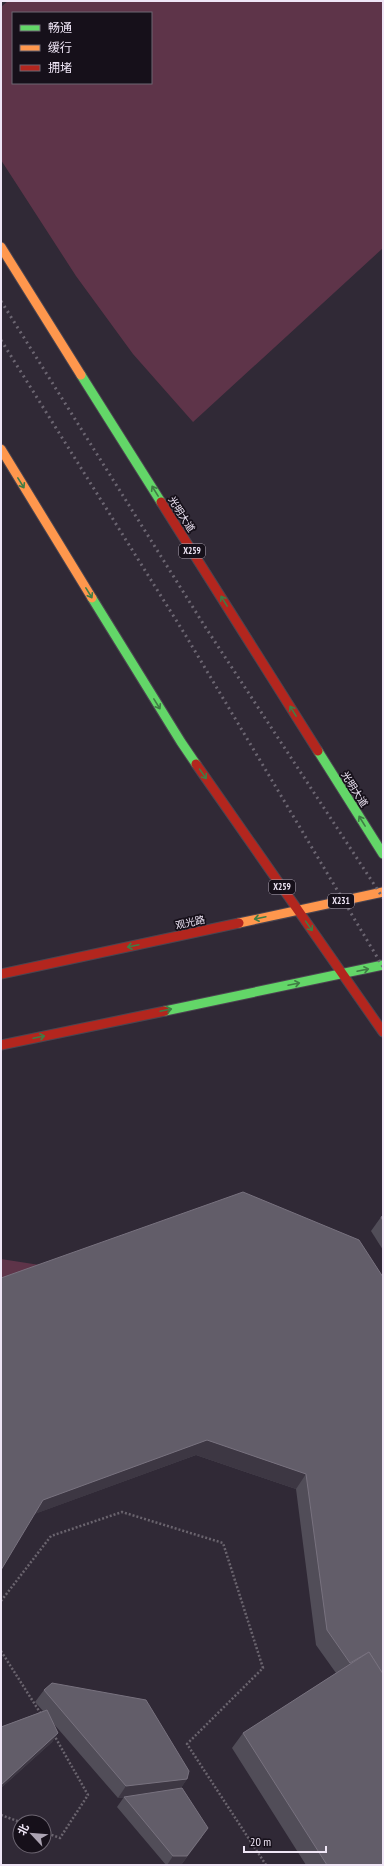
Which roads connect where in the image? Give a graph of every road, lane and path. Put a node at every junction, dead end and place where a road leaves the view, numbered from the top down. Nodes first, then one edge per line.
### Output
1 (1, 247) edge
2 (1, 449) edge
3 (383, 854) edge
4 (383, 892) edge
5 (298, 910) junction
6 (383, 965) edge
7 (1, 974) edge
8 (342, 974) junction
9 (383, 1032) edge
10 (1, 1045) edge
11 (1, 1601) edge
12 (1, 1651) edge
13 (45, 1721) edge
14 (53, 1733) edge
15 (1, 1815) edge
16 (12, 1819) edge
17 (52, 1835) edge
18 (266, 1865) edge

3 -> 1 main road, 光明大道 / X259
2 -> 5 main road, X259
4 - 5 main road, 观光路 / X231
5 -> 7 main road, 观光路
5 -> 8 main road, X259
8 -> 6 main road
8 - 9 main road, X259
10 -> 8 main road
11 - 18 path
12 - 13 path
14 - 17 path
15 - 16 path

